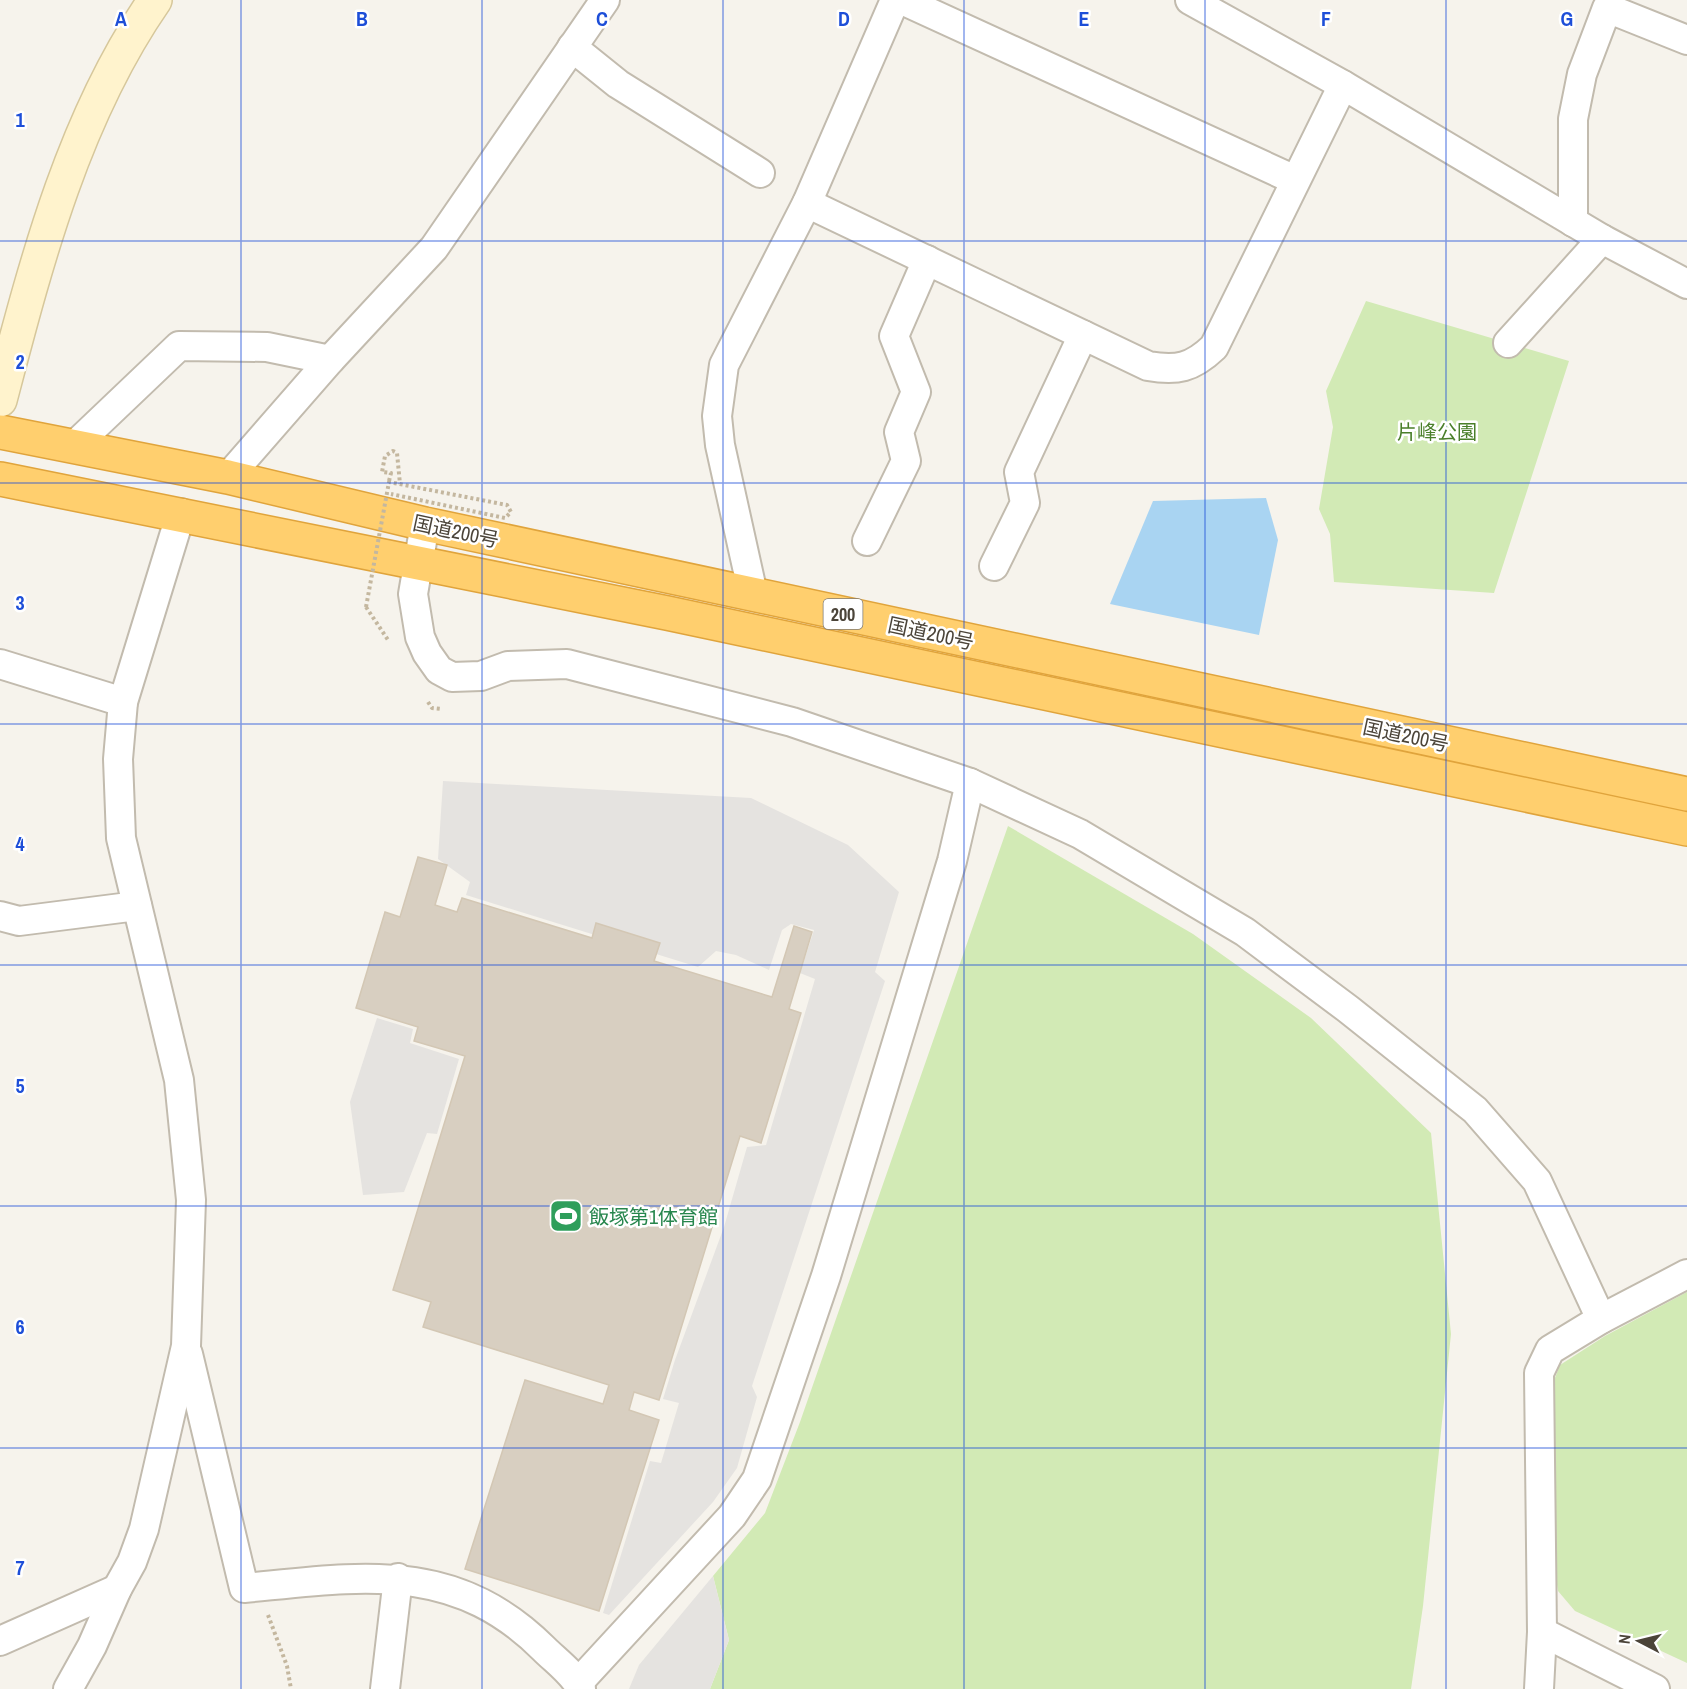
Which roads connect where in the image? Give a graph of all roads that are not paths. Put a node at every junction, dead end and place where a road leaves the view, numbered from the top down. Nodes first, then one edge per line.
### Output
1 (155, 0) edge
2 (605, 0) edge
3 (895, 0) edge
4 (902, 0) edge
5 (1190, 0) edge
6 (1604, 4) edge
7 (1687, 40) edge
8 (572, 47) junction
9 (1343, 85) junction
10 (760, 172) dead end
11 (1295, 180) junction
12 (807, 203) junction
13 (1573, 222) junction
14 (1602, 239) junction
15 (927, 260) junction
16 (1687, 284) edge
17 (1083, 335) junction
18 (1508, 343) dead end
19 (330, 360) junction
20 (0, 400) edge
21 (0, 432) edge
22 (74, 446) junction
23 (228, 477) junction
24 (0, 479) edge
25 (181, 513) junction
26 (425, 524) junction
27 (867, 541) dead end
28 (418, 563) junction
29 (994, 566) dead end
30 (753, 594) junction
31 (0, 664) edge
32 (123, 702) junction
33 (970, 783) junction
34 (1687, 794) edge
35 (1687, 829) edge
36 (137, 906) junction
37 (0, 916) edge
38 (1687, 1275) edge
39 (1601, 1319) junction
40 (186, 1346) junction
41 (398, 1578) junction
42 (117, 1589) junction
43 (1542, 1632) junction
44 (0, 1641) edge
45 (580, 1686) edge
46 (68, 1689) edge
47 (385, 1689) edge
48 (1539, 1689) edge
49 (1654, 1689) edge

1 - 20 street
2 - 8 street
3 - 12 street
4 - 11 street
5 - 9 street
6 - 7 street
6 - 13 street
8 - 10 street
8 - 19 street
9 - 11 street
9 - 13 street
11 - 17 street
12 - 15 street
12 - 30 street
13 - 14 street
14 - 16 street
14 - 18 street
15 - 17 street
15 - 27 street
17 - 29 street
19 - 22 street
19 - 23 street
21 - 22 highway, 国道200号 / 200
22 - 23 highway, 国道200号 / 200
23 - 26 highway, 国道200号 / 200
24 - 25 highway, 国道200号 / 200
25 - 28 highway, 国道200号 / 200
25 - 32 street
26 - 28 street
26 - 30 highway, 国道200号 / 200
28 - 33 street
28 - 35 highway, 国道200号 / 200
30 - 34 highway, 国道200号 / 200
31 - 32 street
32 - 36 street
33 - 39 street
33 - 45 street
36 - 37 street
36 - 40 street
38 - 39 street
39 - 43 street
40 - 41 street
40 - 42 street
41 - 45 street
41 - 47 street
42 - 44 street
42 - 46 street
43 - 48 street
43 - 49 street

